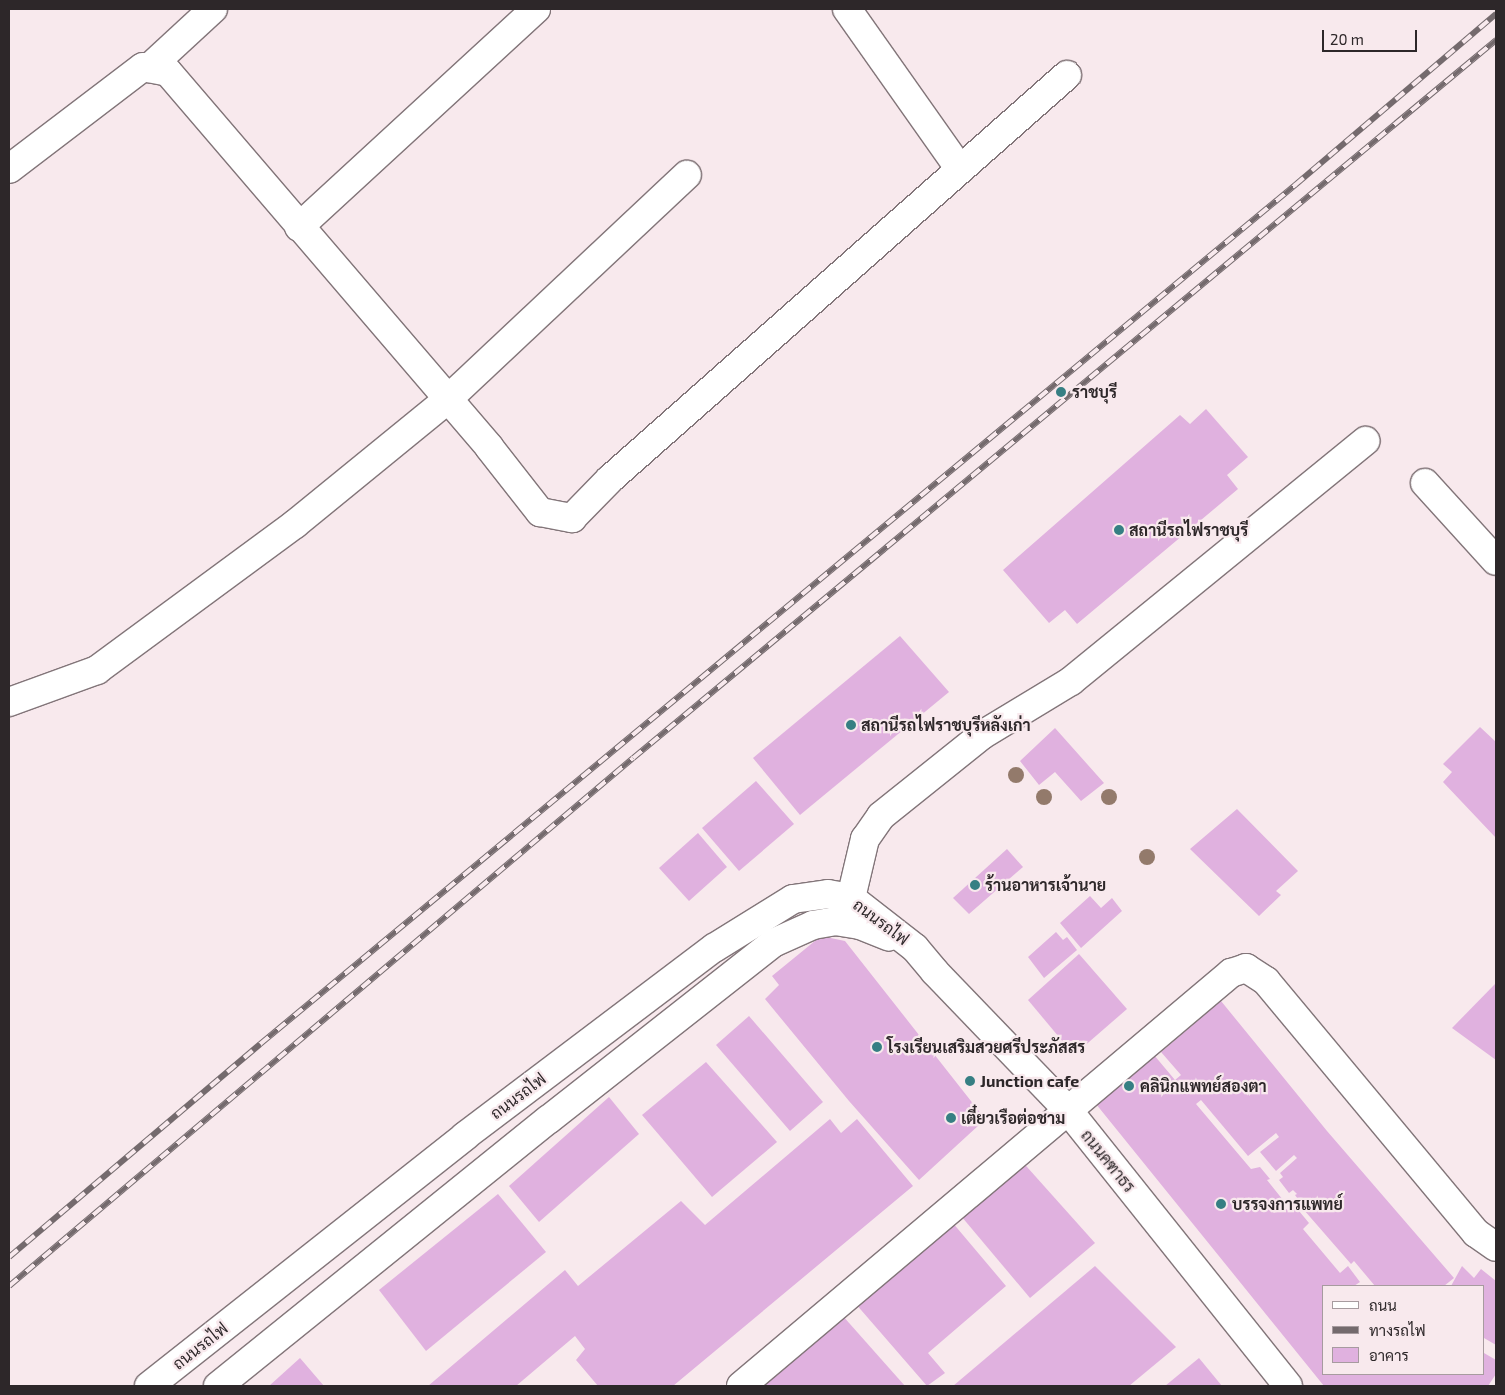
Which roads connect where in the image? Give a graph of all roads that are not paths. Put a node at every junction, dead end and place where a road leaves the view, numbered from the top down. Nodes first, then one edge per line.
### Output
1 (213, 9) edge
2 (536, 9) edge
3 (847, 9) edge
4 (149, 68) junction
5 (1068, 75) dead end
6 (9, 169) edge
7 (960, 169) junction
8 (687, 175) dead end
9 (299, 227) junction
10 (447, 400) junction
11 (1365, 441) dead end
12 (1425, 483) dead end
13 (1496, 561) edge
14 (9, 702) edge
15 (851, 898) junction
16 (915, 948) junction
17 (1067, 1109) junction
18 (1496, 1247) edge
19 (149, 1386) edge
20 (218, 1386) edge
21 (741, 1386) edge
22 (1288, 1386) edge

1 - 4 street
2 - 9 street
3 - 7 street
4 - 6 street
4 - 9 street
5 - 7 street
7 - 10 street
8 - 10 street
9 - 10 street
10 - 14 street
11 - 15 street
12 - 13 street
15 - 16 street, ถนนรถไฟ
15 - 19 street, ถนนรถไฟ
16 - 17 street, ถนนคฑาธร
16 - 20 street, ถนนรถไฟ
17 - 18 street
17 - 21 street
17 - 22 street, ถนนคฑาธร

